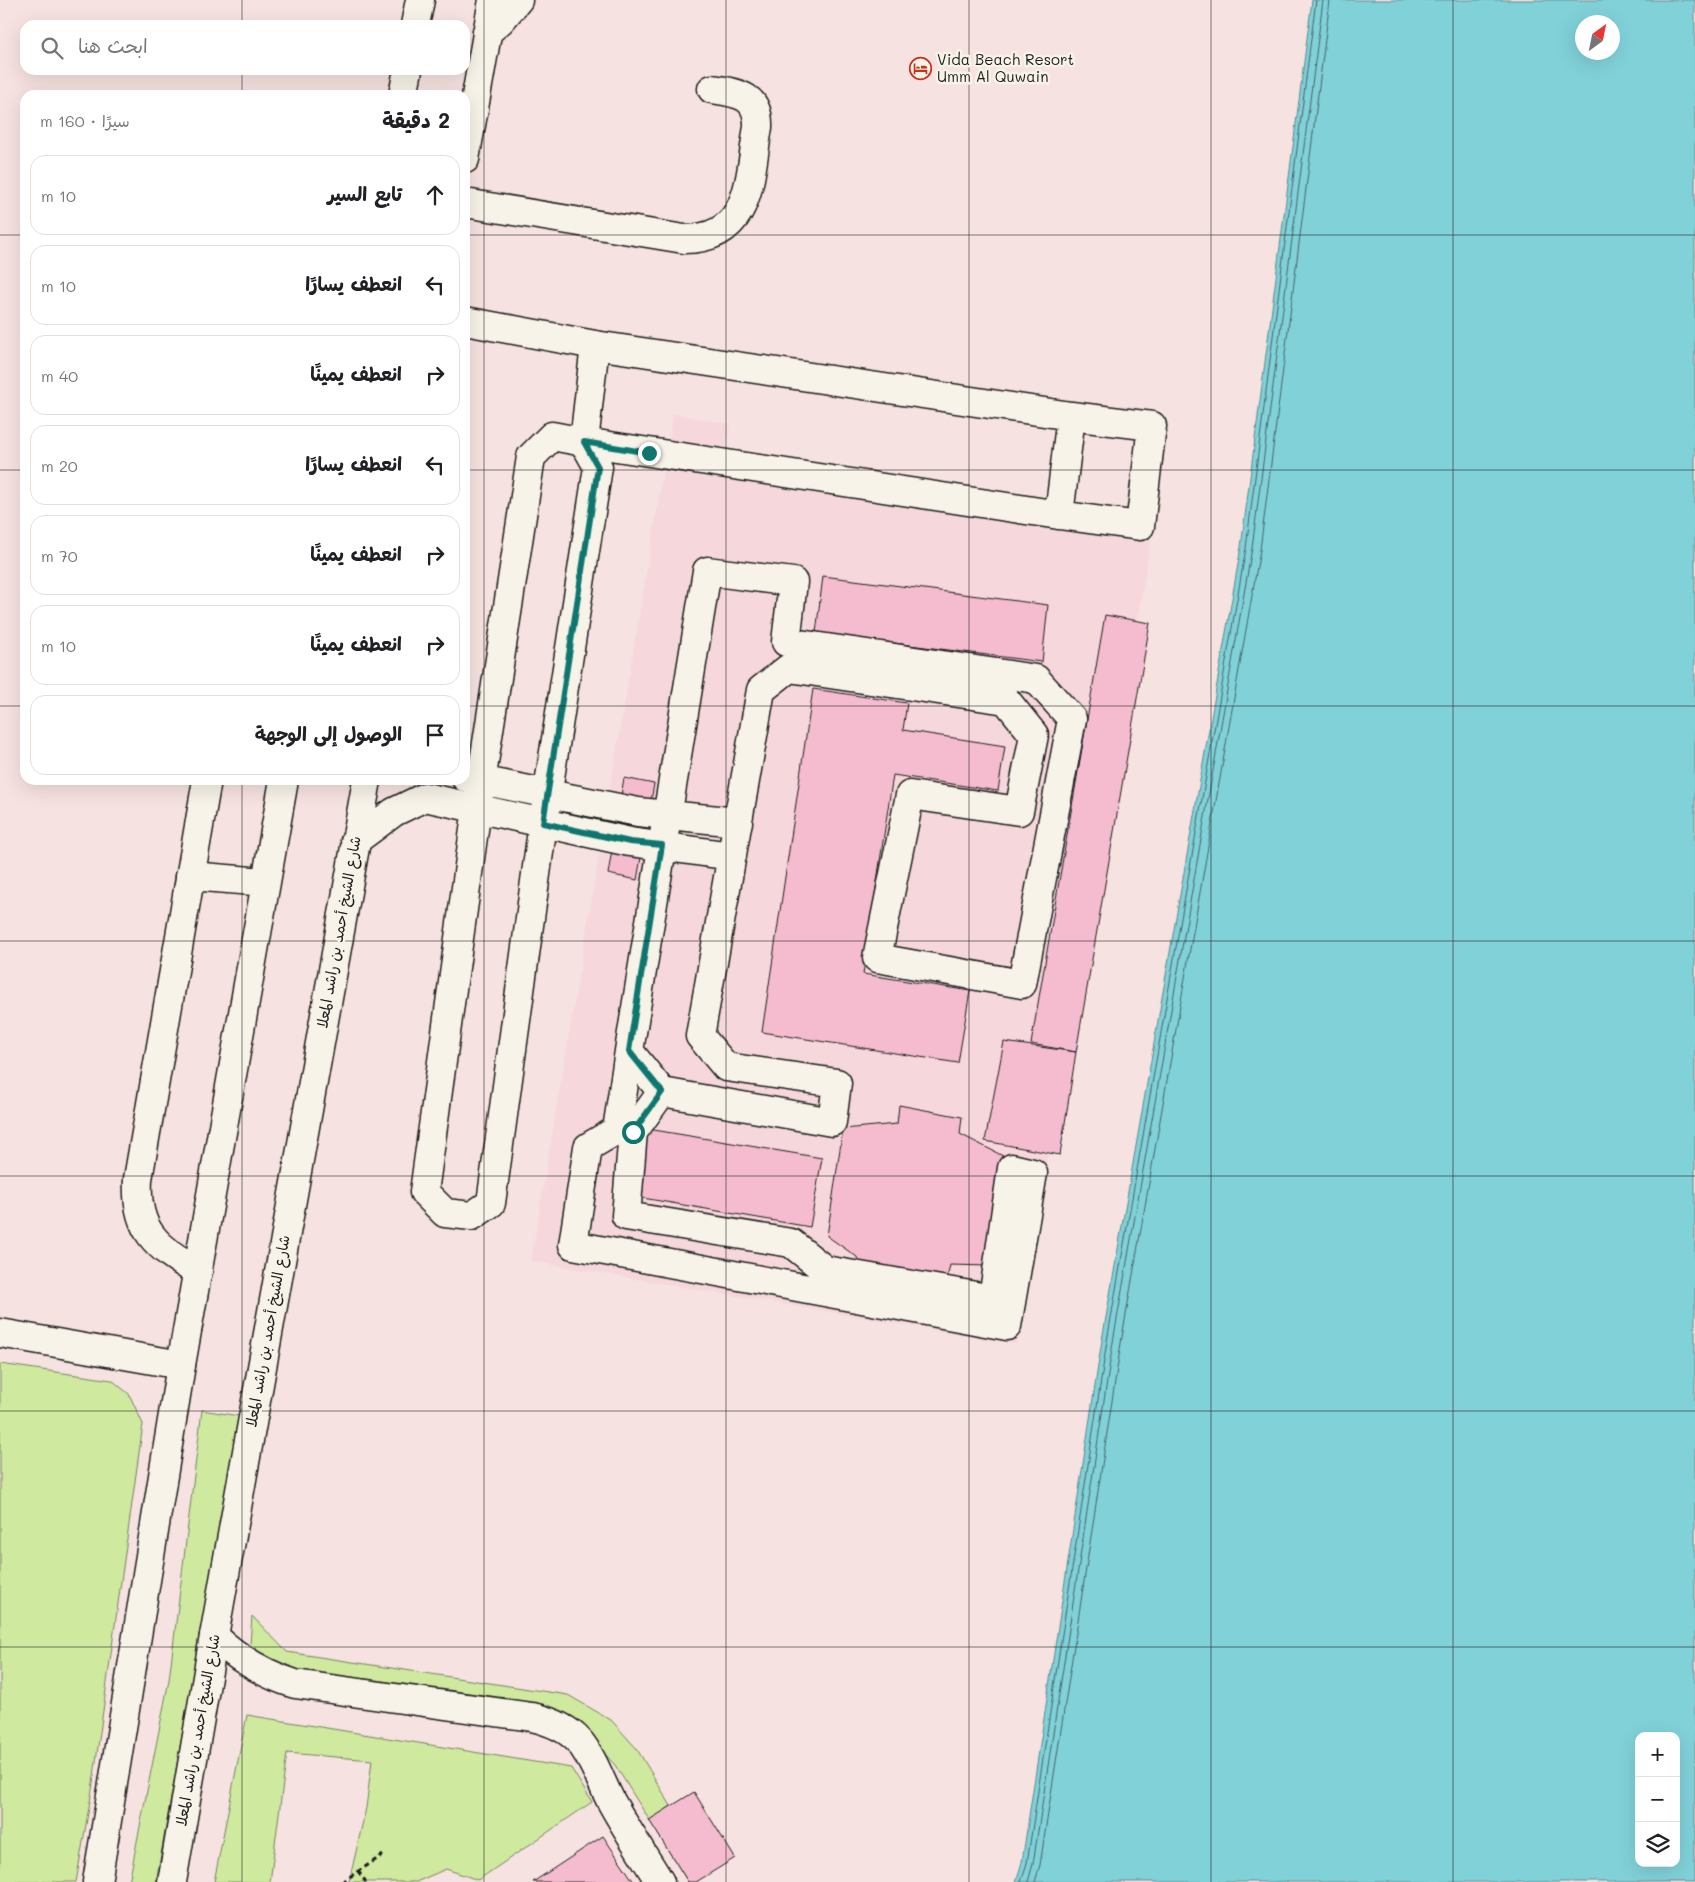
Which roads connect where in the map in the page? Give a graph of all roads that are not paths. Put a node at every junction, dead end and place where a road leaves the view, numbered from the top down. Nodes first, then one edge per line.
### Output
1 (420, 0) edge
2 (493, 0) edge
3 (518, 0) edge
4 (416, 20) edge
5 (487, 32) junction
6 (407, 75) edge
7 (712, 89) dead end
8 (404, 90) edge
9 (470, 130) edge
10 (470, 204) edge
11 (470, 322) edge
12 (595, 345) junction
13 (1071, 416) junction
14 (584, 442) junction
15 (1059, 515) junction
16 (473, 778) edge
17 (206, 785) edge
18 (283, 785) edge
19 (366, 785) edge
20 (548, 794) junction
21 (477, 808) junction
22 (668, 815) junction
23 (738, 822) junction
24 (543, 823) junction
25 (356, 841) junction
26 (662, 845) junction
27 (732, 856) junction
28 (190, 876) junction
29 (266, 882) junction
30 (629, 1051) junction
31 (662, 1092) junction
32 (198, 1272) junction
33 (0, 1333) edge
34 (181, 1365) junction
35 (214, 1636) junction
36 (97, 1882) edge
37 (172, 1882) edge
38 (660, 1882) edge

1 - 4 main road
2 - 5 main road
3 - 5 main road
5 - 9 main road
6 - 8 main road
7 - 10 main road
11 - 12 main road
12 - 13 main road
12 - 14 main road
13 - 15 main road
13 - 15 main road
14 - 15 main road
14 - 16 main road
14 - 20 main road
16 - 20 main road
16 - 21 main road
17 - 28 main road
18 - 29 main road
19 - 25 main road, شارع الشيخ أحمد بن راشد المعلا
20 - 22 main road
20 - 24 main road
21 - 24 main road
21 - 24 main road
21 - 25 main road
22 - 23 main road
22 - 23 main road
22 - 26 main road
23 - 27 main road
24 - 26 main road
25 - 35 main road, شارع الشيخ أحمد بن راشد المعلا
26 - 27 main road
26 - 30 main road
27 - 31 main road
28 - 29 main road
28 - 32 main road
29 - 32 main road
30 - 31 main road
30 - 31 main road
32 - 34 main road
33 - 34 main road
34 - 36 main road
35 - 37 main road, شارع الشيخ أحمد بن راشد المعلا
35 - 38 main road

